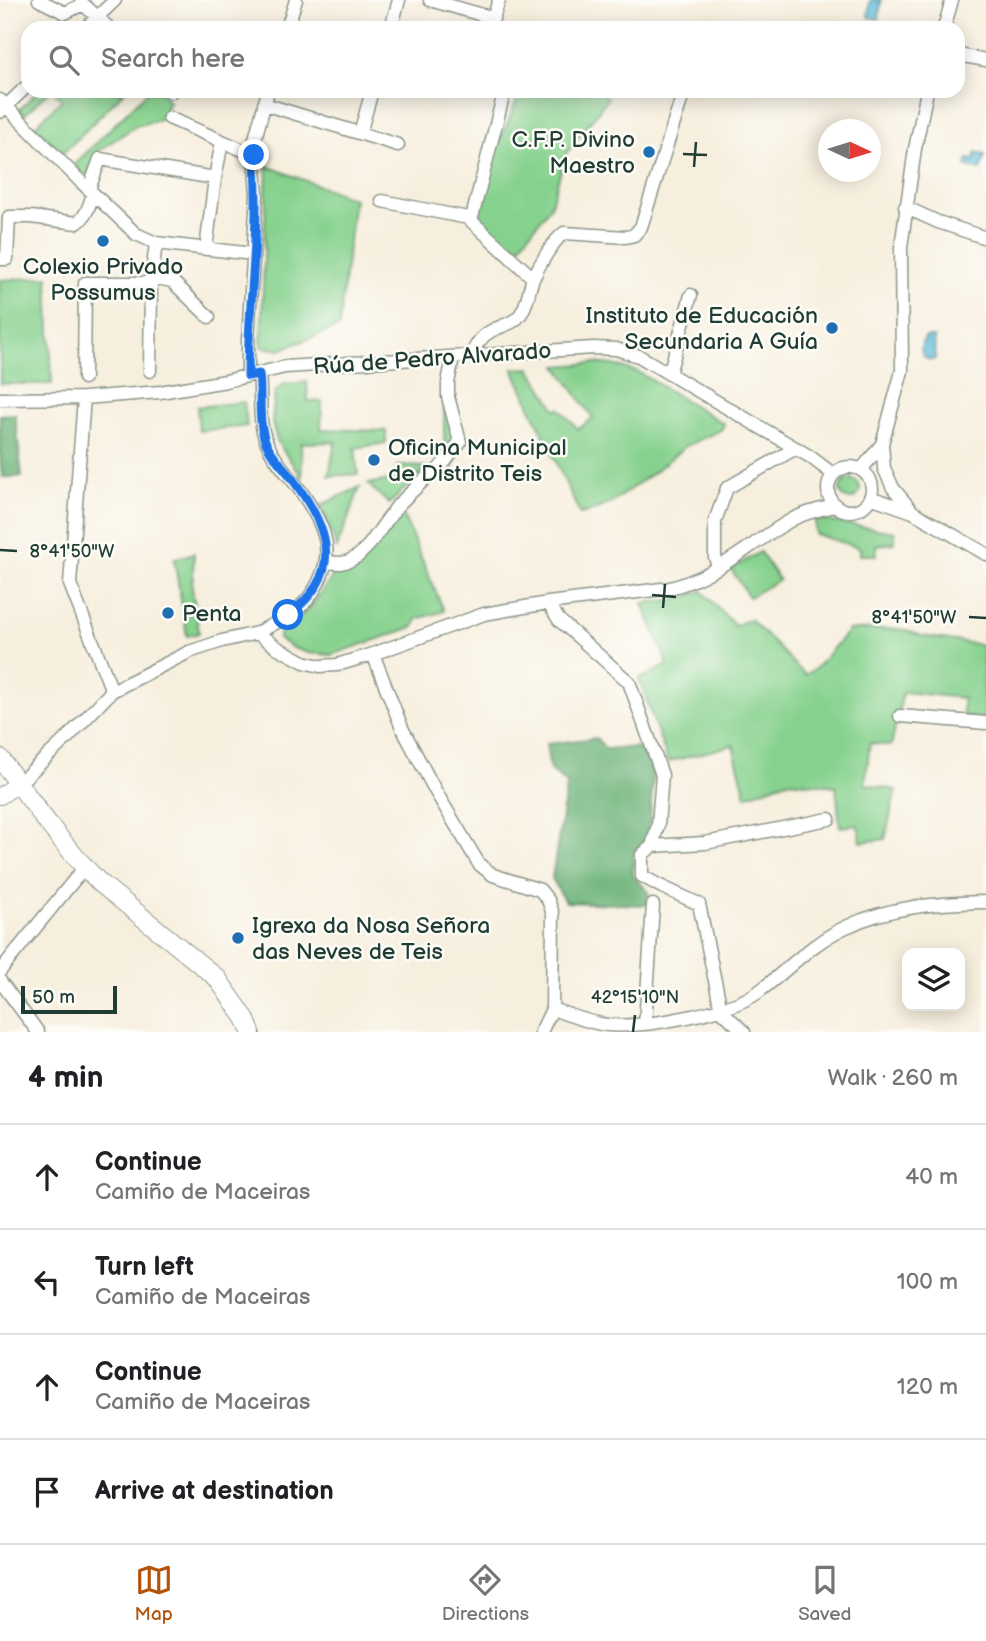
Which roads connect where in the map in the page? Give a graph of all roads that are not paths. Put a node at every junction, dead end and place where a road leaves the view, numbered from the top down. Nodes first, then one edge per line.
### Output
1 (39, 0) edge
2 (116, 0) edge
3 (296, 0) edge
4 (399, 0) edge
5 (429, 0) edge
6 (499, 0) edge
7 (952, 0) edge
8 (85, 2) edge
9 (98, 17) junction
10 (94, 21) edge
11 (102, 21) edge
12 (289, 21) edge
13 (393, 21) edge
14 (486, 21) edge
15 (492, 21) edge
16 (946, 21) edge
17 (965, 56) edge
18 (986, 60) edge
19 (21, 91) edge
20 (266, 98) edge
21 (370, 98) edge
22 (500, 98) edge
23 (682, 98) edge
24 (926, 98) edge
25 (264, 104) junction
26 (2, 106) edge
27 (169, 118) dead end
28 (360, 133) junction
29 (222, 142) junction
30 (398, 145) dead end
31 (254, 155) junction
32 (215, 178) junction
33 (91, 191) junction
34 (382, 201) dead end
35 (905, 207) junction
36 (471, 221) junction
37 (986, 238) edge
38 (156, 243) junction
39 (206, 249) junction
40 (253, 254) junction
41 (0, 259) edge
42 (533, 278) junction
43 (151, 280) junction
44 (691, 295) dead end
45 (209, 317) dead end
46 (471, 356) junction
47 (453, 357) junction
48 (150, 371) dead end
49 (669, 374) junction
50 (253, 375) junction
51 (84, 378) dead end
52 (84, 398) junction
53 (0, 400) edge
54 (882, 444) junction
55 (796, 448) junction
56 (861, 470) junction
57 (833, 474) junction
58 (870, 497) junction
59 (834, 506) junction
60 (913, 512) junction
61 (986, 554) edge
62 (326, 562) junction
63 (718, 567) junction
64 (548, 603) junction
65 (257, 633) junction
66 (373, 654) junction
67 (112, 691) junction
68 (900, 716) dead end
69 (986, 723) edge
70 (0, 758) edge
71 (18, 784) junction
72 (0, 796) edge
73 (829, 819) dead end
74 (652, 845) junction
75 (84, 868) junction
76 (986, 902) edge
77 (653, 905) dead end
78 (0, 971) edge
79 (0, 981) edge
80 (552, 1009) junction
81 (721, 1010) junction
82 (645, 1024) junction
83 (251, 1029) edge
84 (38, 1032) edge
85 (541, 1032) edge
86 (744, 1032) edge

1 - 8 street
2 - 9 street
3 - 12 street
4 - 13 street
5 - 14 street
6 - 15 street
7 - 16 street
8 - 9 street
9 - 10 street
9 - 11 street
17 - 18 street
19 - 26 street
20 - 25 street
21 - 28 street
22 - 36 street
23 - 42 street
24 - 35 street
25 - 28 street
25 - 31 street
26 - 33 street
27 - 29 street
28 - 30 street
29 - 31 street
29 - 32 street
31 - 40 street
32 - 33 street
32 - 39 street
33 - 38 street
33 - 41 street
34 - 36 street
35 - 37 street
35 - 54 street
36 - 42 street
38 - 39 street
38 - 43 street
39 - 40 street
40 - 50 street
42 - 46 street
43 - 45 street
43 - 48 street
43 - 51 street
44 - 49 street
46 - 47 street, Rúa de Pedro Alvarado
46 - 49 street, Rúa de Pedro Alvarado
47 - 50 street, Rúa de Pedro Alvarado
47 - 62 street
49 - 55 street, Rúa de Pedro Alvarado
50 - 52 street, Rúa de Pedro Alvarado
50 - 62 street
52 - 53 street, Rúa de Pedro Alvarado
52 - 67 street
54 - 56 street
54 - 60 street
55 - 57 street, Rúa de Pedro Alvarado
55 - 63 street
56 - 57 street
56 - 58 street
57 - 59 street
58 - 59 street
58 - 60 street
59 - 63 street
60 - 61 street
62 - 65 street
63 - 64 street
64 - 66 street
64 - 74 street
65 - 66 street
65 - 67 street
66 - 80 street
67 - 71 street
68 - 69 street
70 - 71 main road
71 - 72 street
71 - 75 main road
73 - 74 street
74 - 81 street
75 - 78 street
75 - 83 main road
76 - 81 street
77 - 82 street
79 - 84 street
80 - 82 street
80 - 85 street
81 - 82 street
81 - 86 street

